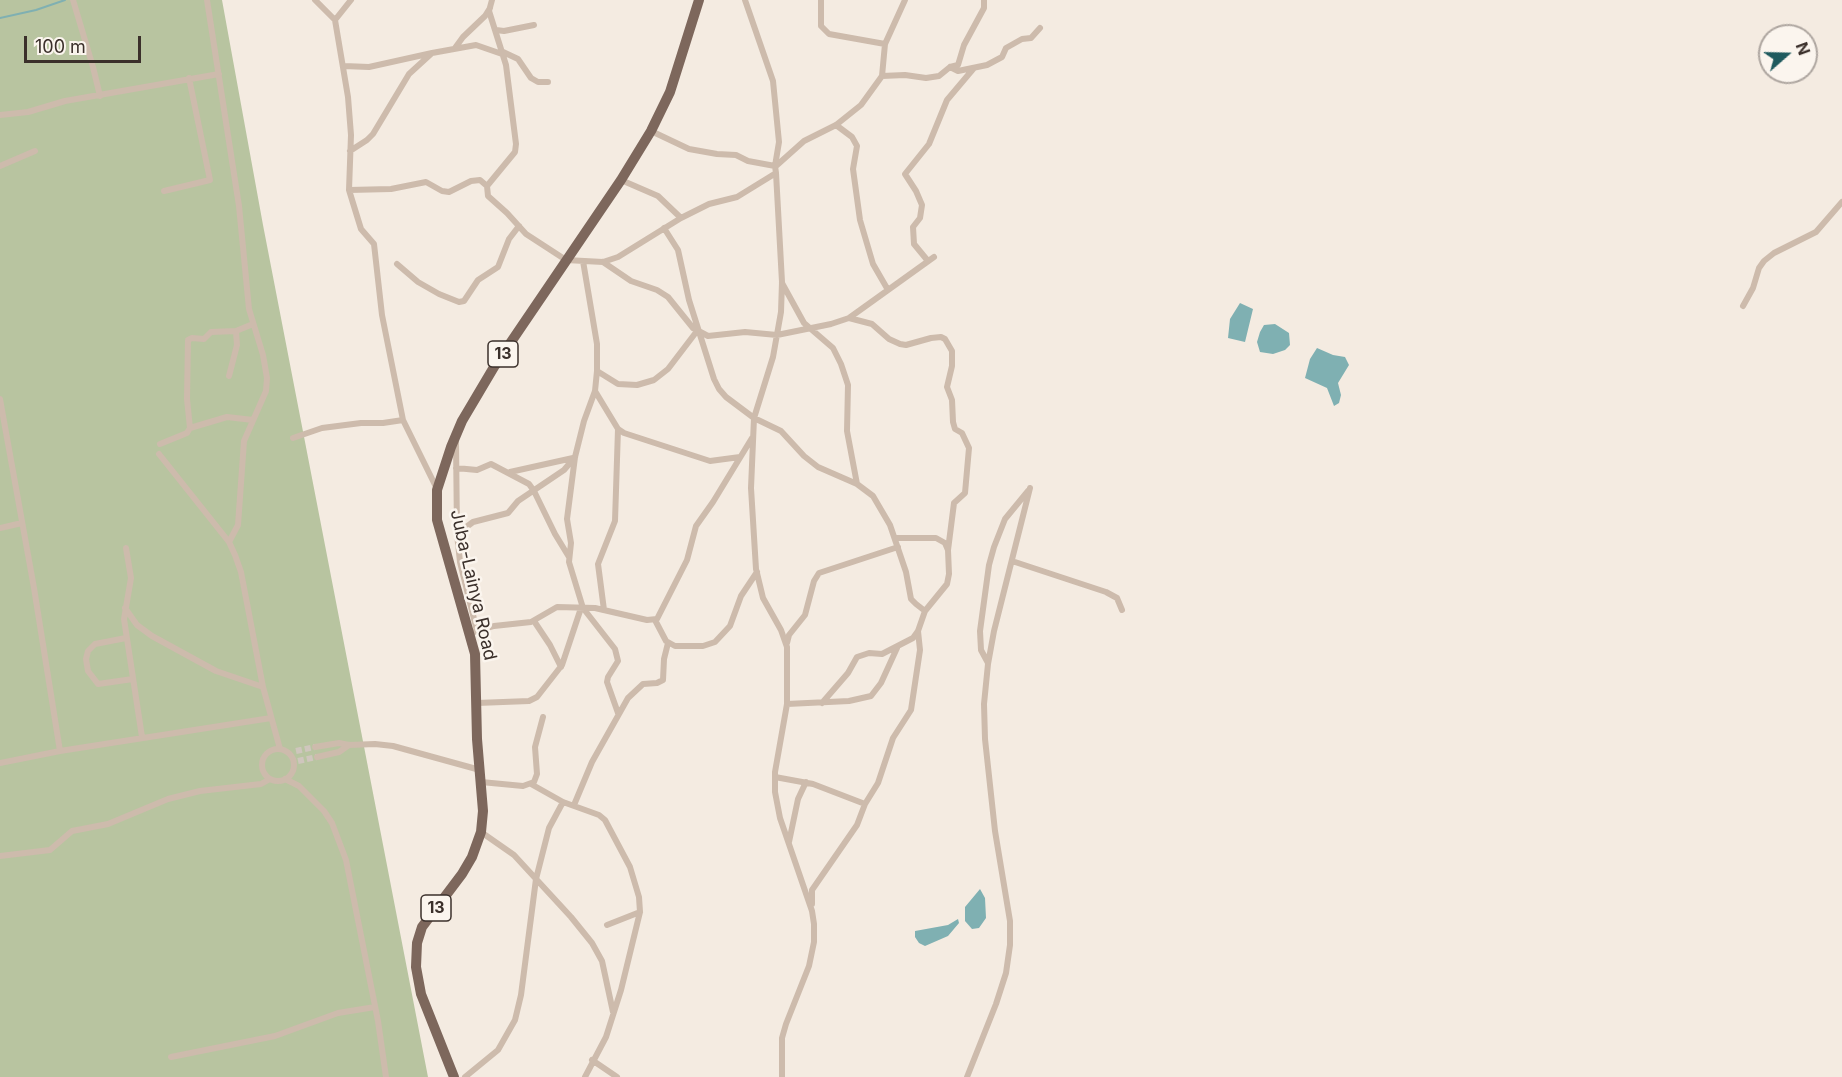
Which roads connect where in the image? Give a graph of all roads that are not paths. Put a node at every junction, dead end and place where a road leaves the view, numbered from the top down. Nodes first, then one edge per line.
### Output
1 (73, 0) edge
2 (207, 0) edge
3 (315, 0) edge
4 (351, 0) edge
5 (492, 0) edge
6 (699, 0) edge
7 (745, 0) edge
8 (821, 0) edge
9 (904, 0) edge
10 (984, 0) edge
11 (490, 8) junction
12 (335, 20) junction
13 (534, 25) dead end
14 (1040, 28) dead end
15 (496, 30) junction
16 (885, 44) junction
17 (455, 48) junction
18 (502, 52) junction
19 (432, 53) junction
20 (344, 66) dead end
21 (950, 67) junction
22 (974, 68) junction
23 (219, 74) junction
24 (882, 76) junction
25 (189, 78) junction
26 (548, 82) dead end
27 (100, 96) junction
28 (0, 115) edge
29 (836, 125) junction
30 (651, 131) junction
31 (35, 151) dead end
32 (350, 151) junction
33 (0, 166) edge
34 (776, 169) junction
35 (621, 180) junction
36 (487, 186) junction
37 (349, 190) junction
38 (164, 191) dead end
39 (1842, 202) edge
40 (681, 218) junction
41 (519, 226) junction
42 (664, 228) junction
43 (566, 260) junction
44 (583, 261) junction
45 (603, 262) junction
46 (397, 264) dead end
47 (782, 282) junction
48 (888, 290) junction
49 (1743, 306) dead end
50 (849, 318) junction
51 (253, 324) junction
52 (809, 328) junction
53 (236, 331) junction
54 (698, 333) junction
55 (777, 335) junction
56 (597, 371) junction
57 (229, 376) dead end
58 (595, 391) junction
59 (0, 399) edge
60 (754, 418) junction
61 (253, 420) junction
62 (404, 420) junction
63 (190, 428) junction
64 (618, 429) junction
65 (456, 435) junction
66 (753, 436) junction
67 (293, 438) dead end
68 (160, 444) dead end
69 (159, 454) dead end
70 (575, 457) junction
71 (741, 457) junction
72 (456, 468) junction
73 (510, 472) junction
74 (857, 484) junction
75 (437, 489) junction
76 (534, 491) junction
77 (22, 523) junction
78 (0, 528) edge
79 (457, 534) junction
80 (895, 538) junction
81 (229, 542) junction
82 (126, 548) dead end
83 (898, 548) junction
84 (948, 550) junction
85 (569, 557) junction
86 (1012, 561) junction
87 (757, 573) junction
88 (125, 608) junction
89 (582, 608) junction
90 (604, 610) junction
91 (1122, 610) dead end
92 (925, 611) junction
93 (655, 620) junction
94 (534, 621) junction
95 (918, 631) junction
96 (474, 632) junction
97 (126, 638) junction
98 (668, 643) junction
99 (787, 647) junction
100 (898, 647) junction
101 (988, 664) junction
102 (561, 667) junction
103 (133, 679) junction
104 (263, 687) junction
105 (477, 703) junction
106 (822, 703) junction
107 (787, 704) junction
108 (618, 714) junction
109 (543, 717) dead end
110 (271, 718) junction
111 (142, 737) junction
112 (349, 746) junction
113 (315, 747) tunnel mouth
114 (282, 750) junction
115 (60, 751) junction
116 (296, 751) tunnel mouth
117 (317, 757) tunnel mouth
118 (0, 764) edge
119 (480, 770) junction
120 (775, 777) junction
121 (270, 779) junction
122 (285, 779) junction
123 (481, 782) junction
124 (806, 782) junction
125 (531, 784) junction
126 (563, 802) junction
127 (865, 804) junction
128 (574, 805) junction
129 (480, 832) junction
130 (789, 845) junction
131 (0, 856) edge
132 (536, 879) junction
133 (812, 911) junction
134 (640, 912) junction
135 (607, 925) dead end
136 (375, 1007) junction
137 (613, 1012) junction
138 (171, 1057) dead end
139 (592, 1060) junction
140 (386, 1077) edge
141 (454, 1077) edge
142 (465, 1077) edge
143 (585, 1077) edge
144 (617, 1077) edge
145 (782, 1077) edge
146 (967, 1077) edge

1 - 27 street
2 - 23 street
3 - 12 street
4 - 12 street
5 - 11 street
6 - 30 main road, Juba-Lainya Road / 13
7 - 34 street
8 - 16 street
9 - 16 street
10 - 21 street
11 - 15 street
11 - 17 street
12 - 32 street
13 - 15 street
14 - 22 street
15 - 18 street
16 - 24 street
17 - 18 street
17 - 19 street
18 - 26 street
18 - 36 street
19 - 20 street
19 - 32 street
21 - 22 street
21 - 24 street
22 - 48 street
23 - 25 street
23 - 51 street
24 - 29 street
25 - 27 street
25 - 38 street
27 - 28 street
29 - 34 street
29 - 48 street
30 - 34 street
30 - 35 main road, Juba-Lainya Road / 13
31 - 33 street
32 - 37 street
34 - 40 street
34 - 47 street
35 - 40 street
35 - 43 main road, Juba-Lainya Road / 13
36 - 37 street
36 - 41 street
37 - 62 street
39 - 49 street
40 - 42 street
41 - 43 street
41 - 46 street
42 - 45 street
42 - 54 street
43 - 44 street
43 - 65 main road, Juba-Lainya Road / 13
44 - 45 street
44 - 56 street
45 - 54 street
47 - 52 street
47 - 55 street
48 - 50 street
50 - 52 street
50 - 84 street
51 - 53 street
51 - 61 street
52 - 55 street
52 - 74 street
53 - 57 street
53 - 63 street
54 - 55 street
54 - 56 street
54 - 60 street
55 - 60 street
56 - 58 street
58 - 64 street
58 - 70 street
59 - 77 street
60 - 66 street
60 - 74 street
61 - 63 street
61 - 81 street
62 - 67 street
62 - 75 street
63 - 68 street
64 - 71 street
64 - 90 street
65 - 72 street
65 - 75 main road, Juba-Lainya Road / 13
66 - 71 street
66 - 87 street
69 - 81 street
70 - 73 street
70 - 76 street
70 - 85 street
71 - 93 street
72 - 73 street
72 - 79 street
73 - 76 street
74 - 80 street
75 - 96 main road, Juba-Lainya Road / 13
76 - 79 street
76 - 85 street
77 - 78 street
77 - 115 street
79 - 96 street
80 - 83 street
80 - 84 street
81 - 104 street
82 - 88 street
83 - 92 street
83 - 99 street
84 - 92 street
85 - 89 street
86 - 91 street
86 - 101 street
86 - 101 street
87 - 98 street
87 - 99 street
88 - 97 street
88 - 104 street
89 - 90 street
89 - 94 street
89 - 102 street
89 - 108 street
90 - 93 street
92 - 95 street
93 - 98 street
94 - 96 street
94 - 102 street
95 - 100 street
95 - 127 street
96 - 105 main road, Juba-Lainya Road / 13
97 - 103 street
97 - 103 street
98 - 108 street
99 - 107 street
100 - 106 street
100 - 106 street
101 - 146 street
102 - 105 street
103 - 111 street
104 - 110 street
105 - 119 main road, Juba-Lainya Road / 13
106 - 107 street
107 - 120 street
108 - 128 street
109 - 125 street
110 - 111 street
110 - 114 street
111 - 115 street
112 - 113 street
112 - 117 street
112 - 119 street
114 - 116 street
114 - 121 street
114 - 122 street
115 - 118 street
119 - 123 main road, Juba-Lainya Road / 13
120 - 124 street
120 - 130 street
121 - 122 street
121 - 131 street
122 - 136 street
123 - 125 street
123 - 129 main road, Juba-Lainya Road / 13
124 - 127 street
124 - 130 street
125 - 126 street
126 - 128 street
126 - 132 street
127 - 133 street
128 - 134 street
129 - 132 street
129 - 141 main road, Juba-Lainya Road / 13
130 - 133 street
132 - 137 street
132 - 142 street
133 - 145 street
134 - 135 street
134 - 137 street
136 - 138 street
136 - 140 street
137 - 139 street
139 - 143 street
139 - 144 street

